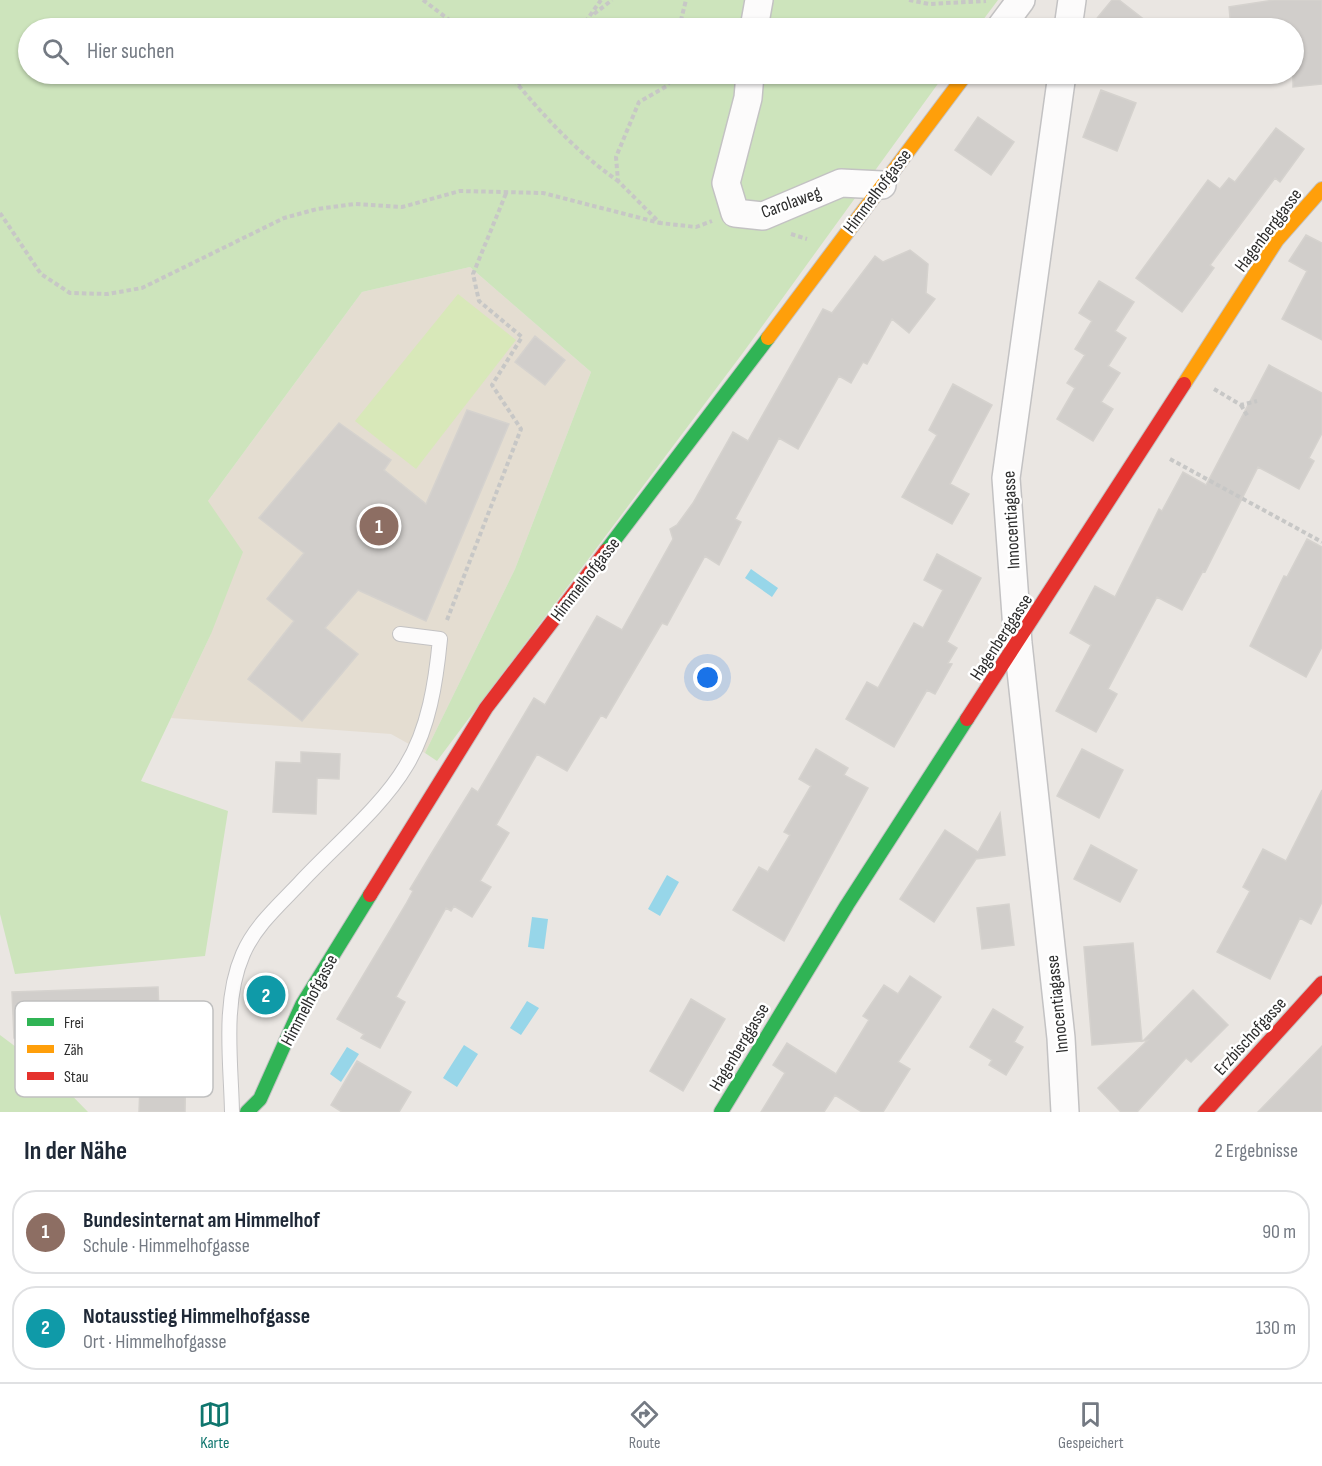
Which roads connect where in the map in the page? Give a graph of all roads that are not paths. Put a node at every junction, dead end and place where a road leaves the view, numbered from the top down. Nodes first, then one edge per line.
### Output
1 (759, 0) edge
2 (1072, 0) edge
3 (1008, 1) edge
4 (756, 18) edge
5 (1003, 18) edge
6 (1069, 18) edge
7 (749, 84) edge
8 (958, 84) edge
9 (1061, 84) edge
10 (882, 184) junction
11 (1322, 189) edge
12 (400, 634) dead end
13 (1018, 642) junction
14 (1322, 983) edge
15 (232, 1112) edge
16 (247, 1112) edge
17 (721, 1112) edge
18 (1065, 1112) edge
19 (1205, 1112) edge

1 - 4 street
2 - 6 street
3 - 5 street
7 - 10 street, Carolaweg
8 - 10 street, Himmelhofgasse
9 - 13 street, Innocentiagasse
10 - 16 street, Himmelhofgasse
11 - 13 street, Hagenberggasse
12 - 15 lane
13 - 17 street, Hagenberggasse
13 - 18 street, Innocentiagasse
14 - 19 street, Erzbischofgasse

